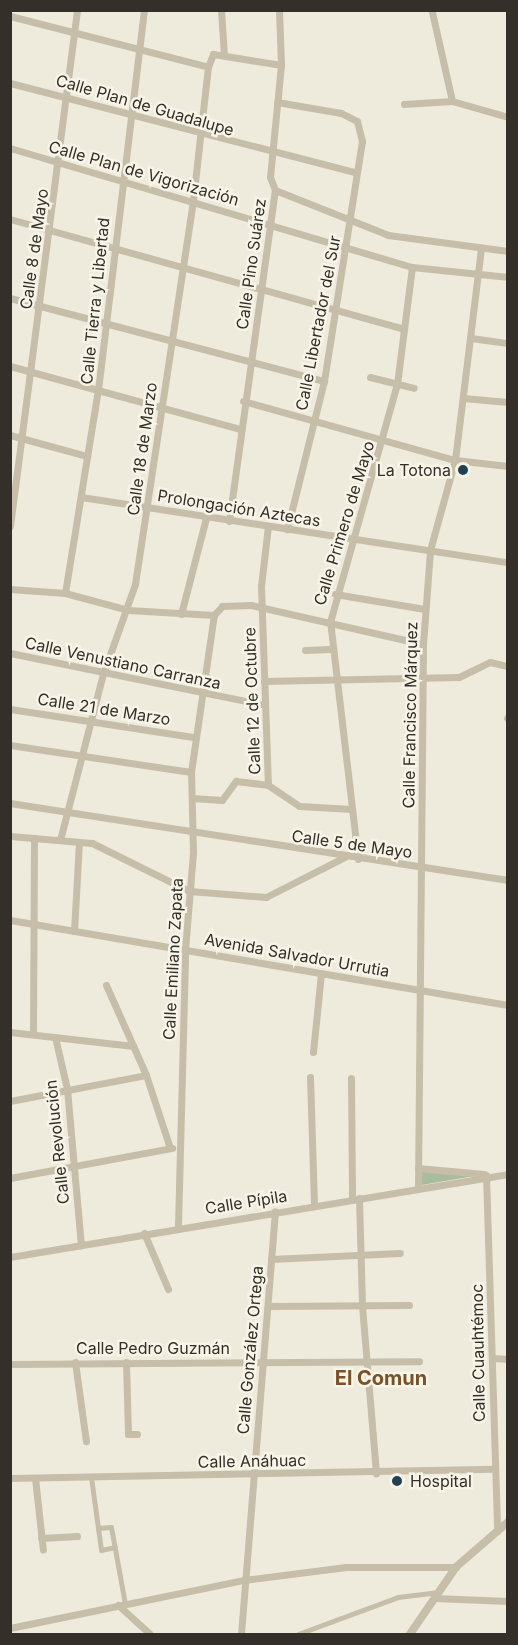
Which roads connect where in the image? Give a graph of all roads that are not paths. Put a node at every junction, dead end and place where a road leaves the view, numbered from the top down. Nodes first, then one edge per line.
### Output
1 (77, 10) edge
2 (144, 10) edge
3 (221, 10) edge
4 (279, 10) edge
5 (432, 12) edge
6 (11, 14) edge
7 (74, 31) junction
8 (140, 49) junction
9 (224, 55) junction
10 (281, 65) junction
11 (208, 67) junction
12 (10, 83) edge
13 (68, 96) junction
14 (452, 101) junction
15 (277, 102) junction
16 (404, 104) dead end
17 (130, 113) junction
18 (507, 117) edge
19 (202, 135) junction
20 (10, 148) edge
21 (272, 154) junction
22 (59, 163) junction
23 (355, 172) junction
24 (123, 179) junction
25 (275, 190) junction
26 (193, 200) junction
27 (10, 219) edge
28 (269, 224) junction
29 (350, 224) junction
30 (50, 229) junction
31 (113, 246) junction
32 (481, 248) junction
33 (346, 249) junction
34 (507, 251) edge
35 (182, 267) junction
36 (412, 267) junction
37 (480, 274) junction
38 (507, 277) edge
39 (262, 290) junction
40 (10, 298) edge
41 (40, 306) junction
42 (337, 311) junction
43 (105, 324) junction
44 (403, 329) junction
45 (471, 338) junction
46 (171, 341) junction
47 (507, 343) edge
48 (250, 361) junction
49 (10, 366) edge
50 (31, 372) junction
51 (370, 377) dead end
52 (324, 381) junction
53 (397, 384) junction
54 (414, 388) dead end
55 (98, 390) junction
56 (464, 398) junction
57 (243, 401) junction
58 (507, 402) edge
59 (161, 408) junction
60 (313, 420) junction
61 (240, 429) junction
62 (10, 435) edge
63 (23, 438) junction
64 (383, 440) junction
65 (87, 456) junction
66 (455, 460) junction
67 (507, 466) edge
68 (81, 497) junction
69 (146, 508) junction
70 (206, 518) junction
71 (229, 521) junction
72 (10, 526) edge
73 (268, 526) junction
74 (287, 529) junction
75 (351, 538) junction
76 (430, 550) junction
77 (507, 562) edge
78 (10, 589) edge
79 (65, 593) junction
80 (335, 594) junction
81 (262, 608) junction
82 (425, 609) junction
83 (128, 610) junction
84 (181, 614) junction
85 (213, 615) junction
86 (330, 622) junction
87 (423, 644) junction
88 (331, 649) junction
89 (305, 650) dead end
90 (10, 653) edge
91 (507, 666) edge
92 (103, 674) junction
93 (423, 676) junction
94 (333, 680) junction
95 (264, 681) junction
96 (199, 695) junction
97 (265, 705) junction
98 (10, 709) edge
99 (92, 720) junction
100 (193, 737) junction
101 (10, 745) edge
102 (82, 755) junction
103 (191, 772) junction
104 (268, 785) junction
105 (192, 798) junction
106 (10, 803) edge
107 (351, 809) junction
108 (66, 812) junction
109 (192, 834) junction
110 (10, 836) edge
111 (34, 838) junction
112 (60, 840) junction
113 (79, 842) junction
114 (345, 857) junction
115 (358, 859) junction
116 (422, 868) junction
117 (507, 880) edge
118 (189, 891) junction
119 (10, 920) edge
120 (35, 924) junction
121 (74, 931) junction
122 (185, 950) junction
123 (321, 973) junction
124 (106, 985) dead end
125 (420, 990) junction
126 (506, 1003) edge
127 (10, 1032) edge
128 (33, 1034) junction
129 (55, 1037) junction
130 (133, 1046) junction
131 (313, 1052) dead end
132 (146, 1075) junction
133 (310, 1077) dead end
134 (351, 1078) dead end
135 (67, 1089) junction
136 (10, 1101) edge
137 (174, 1148) junction
138 (74, 1167) junction
139 (417, 1168) junction
140 (507, 1174) edge
141 (486, 1175) junction
142 (10, 1178) edge
143 (418, 1188) junction
144 (356, 1199) junction
145 (314, 1205) junction
146 (275, 1211) junction
147 (178, 1226) junction
148 (144, 1233) junction
149 (81, 1245) junction
150 (400, 1253) dead end
151 (361, 1255) junction
152 (10, 1257) edge
153 (272, 1259) junction
154 (168, 1289) dead end
155 (409, 1305) dead end
156 (268, 1306) junction
157 (362, 1306) junction
158 (493, 1358) junction
159 (507, 1359) edge
160 (419, 1360) dead end
161 (263, 1361) junction
162 (367, 1361) junction
163 (75, 1362) junction
164 (126, 1362) junction
165 (10, 1364) edge
166 (137, 1434) dead end
167 (86, 1441) dead end
168 (494, 1469) junction
169 (376, 1473) junction
170 (253, 1475) junction
171 (91, 1477) junction
172 (10, 1478) edge
173 (35, 1478) junction
174 (507, 1522) edge
175 (98, 1528) junction
176 (497, 1531) junction
177 (77, 1536) dead end
178 (41, 1538) junction
179 (115, 1547) junction
180 (43, 1550) dead end
181 (456, 1567) junction
182 (244, 1580) junction
183 (435, 1595) junction
184 (507, 1601) edge
185 (121, 1605) junction
186 (10, 1628) edge
187 (150, 1635) edge
188 (241, 1635) edge
189 (298, 1635) edge
190 (410, 1635) edge

1 - 7 street, Calle 8 de Mayo
2 - 8 street, Calle Tierra y Libertad
3 - 9 street
4 - 10 street, Calle Pino Suárez
5 - 14 street
6 - 7 street
7 - 8 street
7 - 13 street, Calle 8 de Mayo
8 - 11 street
8 - 17 street, Calle Tierra y Libertad
9 - 10 street
9 - 11 street, Calle 18 de Marzo
10 - 15 street, Calle Pino Suárez
11 - 19 street, Calle 18 de Marzo
12 - 13 street, Calle Plan de Guadalupe
13 - 17 street, Calle Plan de Guadalupe
13 - 22 street, Calle 8 de Mayo
14 - 16 street
14 - 18 street
15 - 21 street, Calle Pino Suárez
15 - 23 street, Calle Libertador del Sur
17 - 19 street, Calle Plan de Guadalupe
17 - 24 street, Calle Tierra y Libertad
19 - 21 street, Calle Plan de Guadalupe
19 - 26 street, Calle 18 de Marzo
20 - 22 street, Calle Plan de Vigorización
21 - 23 street, Calle Plan de Guadalupe
21 - 25 street, Calle Pino Suárez
22 - 24 street, Calle Plan de Vigorización
22 - 30 street, Calle 8 de Mayo
23 - 29 street, Calle Libertador del Sur
24 - 26 street, Calle Plan de Vigorización
24 - 31 street, Calle Tierra y Libertad
25 - 28 street, Calle Pino Suárez
25 - 29 street
26 - 28 street, Calle Plan de Vigorización
26 - 35 street, Calle 18 de Marzo
27 - 30 street
28 - 33 street, Calle Plan de Vigorización
28 - 39 street, Calle Pino Suárez
29 - 32 street
29 - 33 street, Calle Libertador del Sur
30 - 31 street
30 - 41 street, Calle 8 de Mayo
31 - 35 street
31 - 43 street, Calle Tierra y Libertad
32 - 34 street
32 - 37 street, Calle Francisco Márquez
33 - 36 street, Calle Plan de Vigorización
33 - 42 street, Calle Libertador del Sur
35 - 39 street
35 - 46 street, Calle 18 de Marzo
36 - 37 street, Calle Plan de Vigorización
36 - 44 street, Calle Primero de Mayo
37 - 38 street, Calle Plan de Vigorización
37 - 45 street, Calle Francisco Márquez
39 - 42 street
39 - 48 street, Calle Pino Suárez
40 - 41 street
41 - 43 street
41 - 50 street, Calle 8 de Mayo
42 - 44 street
42 - 52 street, Calle Libertador del Sur
43 - 46 street
43 - 55 street, Calle Tierra y Libertad
44 - 53 street, Calle Primero de Mayo
45 - 47 street
45 - 56 street, Calle Francisco Márquez
46 - 48 street
46 - 59 street, Calle 18 de Marzo
48 - 52 street
48 - 57 street, Calle Pino Suárez
49 - 50 street
50 - 55 street
50 - 63 street, Calle 8 de Mayo
51 - 53 street
52 - 60 street, Calle Libertador del Sur
53 - 54 street
53 - 64 street, Calle Primero de Mayo
55 - 59 street
55 - 65 street, Calle Tierra y Libertad
56 - 58 street
56 - 66 street, Calle Francisco Márquez
57 - 60 street
57 - 61 street, Calle Pino Suárez
59 - 61 street
59 - 69 street, Calle 18 de Marzo
60 - 64 street
60 - 74 street, Calle Libertador del Sur
61 - 71 street, Calle Pino Suárez
62 - 63 street
63 - 65 street
63 - 72 street, Calle 8 de Mayo
64 - 66 street
64 - 75 street, Calle Primero de Mayo
65 - 68 street, Calle Tierra y Libertad
66 - 67 street
66 - 76 street, Calle Francisco Márquez
68 - 69 street, Prolongación Aztecas
68 - 79 street, Calle Tierra y Libertad
69 - 70 street, Prolongación Aztecas
69 - 83 street, Calle 18 de Marzo
70 - 71 street, Prolongación Aztecas
70 - 84 street
71 - 73 street, Prolongación Aztecas
73 - 74 street, Prolongación Aztecas
73 - 81 street, Calle 12 de Octubre
74 - 75 street, Prolongación Aztecas
75 - 76 street, Prolongación Aztecas
75 - 80 street, Calle Primero de Mayo
76 - 77 street, Prolongación Aztecas
76 - 82 street, Calle Francisco Márquez
78 - 79 street
79 - 83 street
80 - 82 street
80 - 86 street, Calle Primero de Mayo
81 - 85 street
81 - 86 street
81 - 95 street, Calle 12 de Octubre
82 - 87 street, Calle Francisco Márquez
83 - 84 street
83 - 92 street, Calle 18 de Marzo
84 - 85 street
85 - 96 street, Calle Emiliano Zapata
86 - 87 street
86 - 88 street, Calle Primero de Mayo
87 - 93 street, Calle Francisco Márquez
88 - 89 street
88 - 94 street, Calle Primero de Mayo
90 - 92 street, Calle Venustiano Carranza
91 - 93 street
92 - 96 street, Calle Venustiano Carranza
92 - 99 street, Calle 18 de Marzo
93 - 94 street
93 - 116 street, Calle Francisco Márquez
94 - 95 street
94 - 107 street, Calle Primero de Mayo
95 - 97 street, Calle 12 de Octubre
96 - 97 street, Calle Venustiano Carranza
96 - 100 street, Calle Emiliano Zapata
97 - 104 street, Calle 12 de Octubre
98 - 99 street, Calle 21 de Marzo
99 - 100 street, Calle 21 de Marzo
99 - 102 street, Calle 18 de Marzo
100 - 103 street, Calle Emiliano Zapata
101 - 102 street
102 - 103 street
102 - 108 street, Calle 18 de Marzo
103 - 105 street, Calle Emiliano Zapata
104 - 105 street
104 - 107 street, Calle 12 de Octubre
105 - 109 street, Calle Emiliano Zapata
106 - 108 street, Calle 5 de Mayo
107 - 115 street, Calle Primero de Mayo
108 - 109 street, Calle 5 de Mayo
108 - 112 street, Calle 18 de Marzo
109 - 114 street, Calle 5 de Mayo
109 - 118 street, Calle Emiliano Zapata
110 - 111 street
111 - 112 street
111 - 120 street
112 - 113 street
113 - 118 street
113 - 121 street
114 - 115 street, Calle 5 de Mayo
114 - 118 street
115 - 116 street, Calle 5 de Mayo
116 - 117 street, Calle 5 de Mayo
116 - 125 street, Calle Francisco Márquez
118 - 122 street, Calle Emiliano Zapata
119 - 120 street, Avenida Salvador Urrutia
120 - 121 street, Avenida Salvador Urrutia
120 - 128 street
121 - 122 street, Avenida Salvador Urrutia
122 - 123 street, Avenida Salvador Urrutia
122 - 137 street, Calle Emiliano Zapata
123 - 125 street, Avenida Salvador Urrutia
123 - 131 street
124 - 130 street
125 - 126 street, Avenida Salvador Urrutia
125 - 139 street, Calle Francisco Márquez
127 - 128 street
128 - 129 street
129 - 130 street
129 - 135 street, Calle Revolución
130 - 132 street
132 - 135 street
132 - 137 street
133 - 145 street
134 - 144 street
135 - 136 street
135 - 138 street, Calle Revolución
137 - 138 street
137 - 147 street, Calle Emiliano Zapata
138 - 142 street
138 - 149 street, Calle Revolución
139 - 141 street, Calle Pípila
139 - 143 street, Calle Francisco Márquez
140 - 141 street, Calle Pípila
141 - 143 street, Calle Pípila
141 - 158 street, Calle Cuauhtémoc
143 - 144 street, Calle Pípila
144 - 145 street, Calle Pípila
144 - 151 street
145 - 146 street, Calle Pípila
146 - 147 street, Calle Pípila
146 - 153 street, Calle González Ortega
147 - 148 street, Calle Pípila
148 - 149 street, Calle Pípila
148 - 154 street
149 - 152 street, Calle Pípila
150 - 151 street
151 - 153 street
151 - 157 street
153 - 156 street, Calle González Ortega
155 - 157 street
156 - 157 street
156 - 161 street, Calle González Ortega
157 - 162 street
158 - 159 street
158 - 168 street, Calle Cuauhtémoc
160 - 162 street, Calle Pedro Guzmán
161 - 162 street, Calle Pedro Guzmán
161 - 164 street, Calle Pedro Guzmán
161 - 170 street, Calle González Ortega
162 - 169 street
163 - 164 street, Calle Pedro Guzmán
163 - 165 street, Calle Pedro Guzmán
163 - 167 street
164 - 166 street
168 - 169 street, Calle Anáhuac
168 - 176 street, Calle Cuauhtémoc
169 - 170 street, Calle Anáhuac
170 - 171 street, Calle Anáhuac
170 - 182 street, Calle González Ortega
171 - 173 street, Calle Anáhuac
171 - 175 street
172 - 173 street, Calle Anáhuac
173 - 178 street
174 - 176 street
175 - 179 street
175 - 179 street
176 - 181 street
177 - 178 street
178 - 180 street
179 - 185 street
181 - 182 street
181 - 183 street
182 - 185 street
182 - 188 street, Calle González Ortega
183 - 184 street
183 - 189 street
183 - 190 street
185 - 186 street
185 - 187 street

